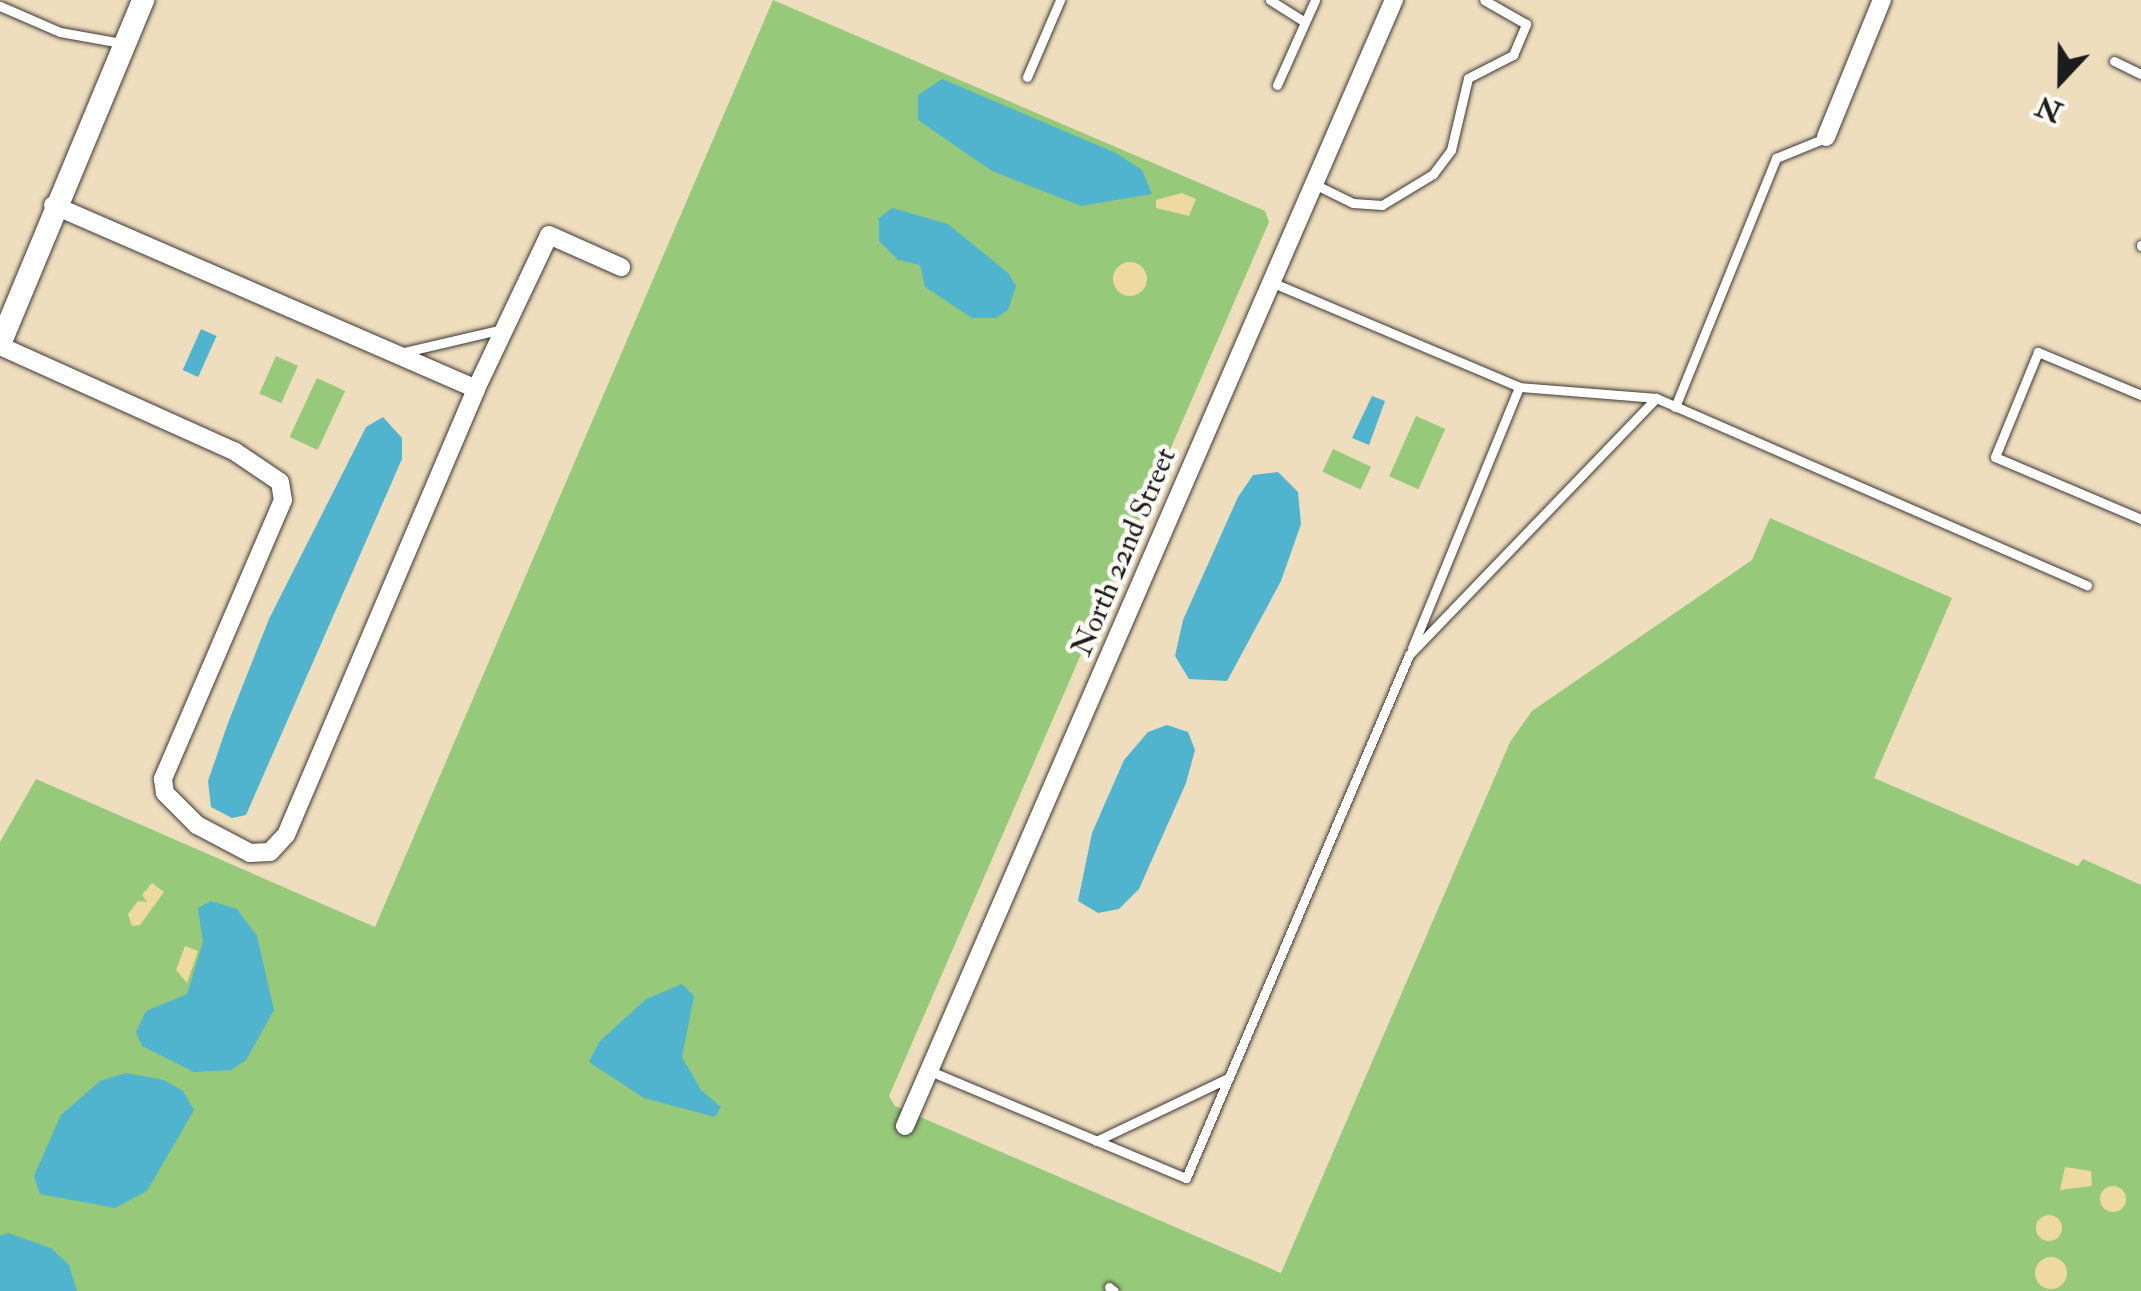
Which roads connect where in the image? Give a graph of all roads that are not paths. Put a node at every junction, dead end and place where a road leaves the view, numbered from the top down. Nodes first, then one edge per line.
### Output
1 (142, 0) edge
2 (1060, 0) edge
3 (1270, 0) edge
4 (1315, 0) edge
5 (1394, 0) edge
6 (1484, 0) edge
7 (1882, 0) edge
8 (0, 6) edge
9 (1305, 22) junction
10 (124, 44) junction
11 (2114, 62) dead end
12 (2141, 74) edge
13 (1028, 77) dead end
14 (1276, 85) dead end
15 (1826, 138) joint
16 (1314, 184) junction
17 (53, 206) junction
18 (621, 267) dead end
19 (1272, 282) junction
20 (505, 329) junction
21 (0, 345) edge
22 (396, 354) junction
23 (1519, 388) junction
24 (476, 389) junction
25 (2141, 395) edge
26 (1656, 398) junction
27 (1675, 406) junction
28 (2141, 519) edge
29 (2088, 585) dead end
30 (1409, 655) junction
31 (929, 1071) junction
32 (1228, 1078) junction
33 (905, 1126) dead end
34 (1096, 1140) junction

1 - 10 street
2 - 13 lane
3 - 9 lane
4 - 9 lane
5 - 16 street, North 22nd Street
6 - 16 lane
7 - 15 street
8 - 10 lane
9 - 14 lane
10 - 17 street
11 - 12 lane
15 - 27 lane
16 - 19 street, North 22nd Street
17 - 21 street
17 - 22 street
18 - 20 street
19 - 23 lane
19 - 31 street, North 22nd Street
20 - 22 lane
20 - 24 street
21 - 24 street
22 - 24 street
23 - 26 lane
23 - 30 lane
25 - 28 lane
26 - 27 lane
26 - 30 lane
27 - 29 lane
30 - 32 lane
31 - 33 street, North 22nd Street
31 - 34 lane
32 - 34 lane
32 - 34 lane

